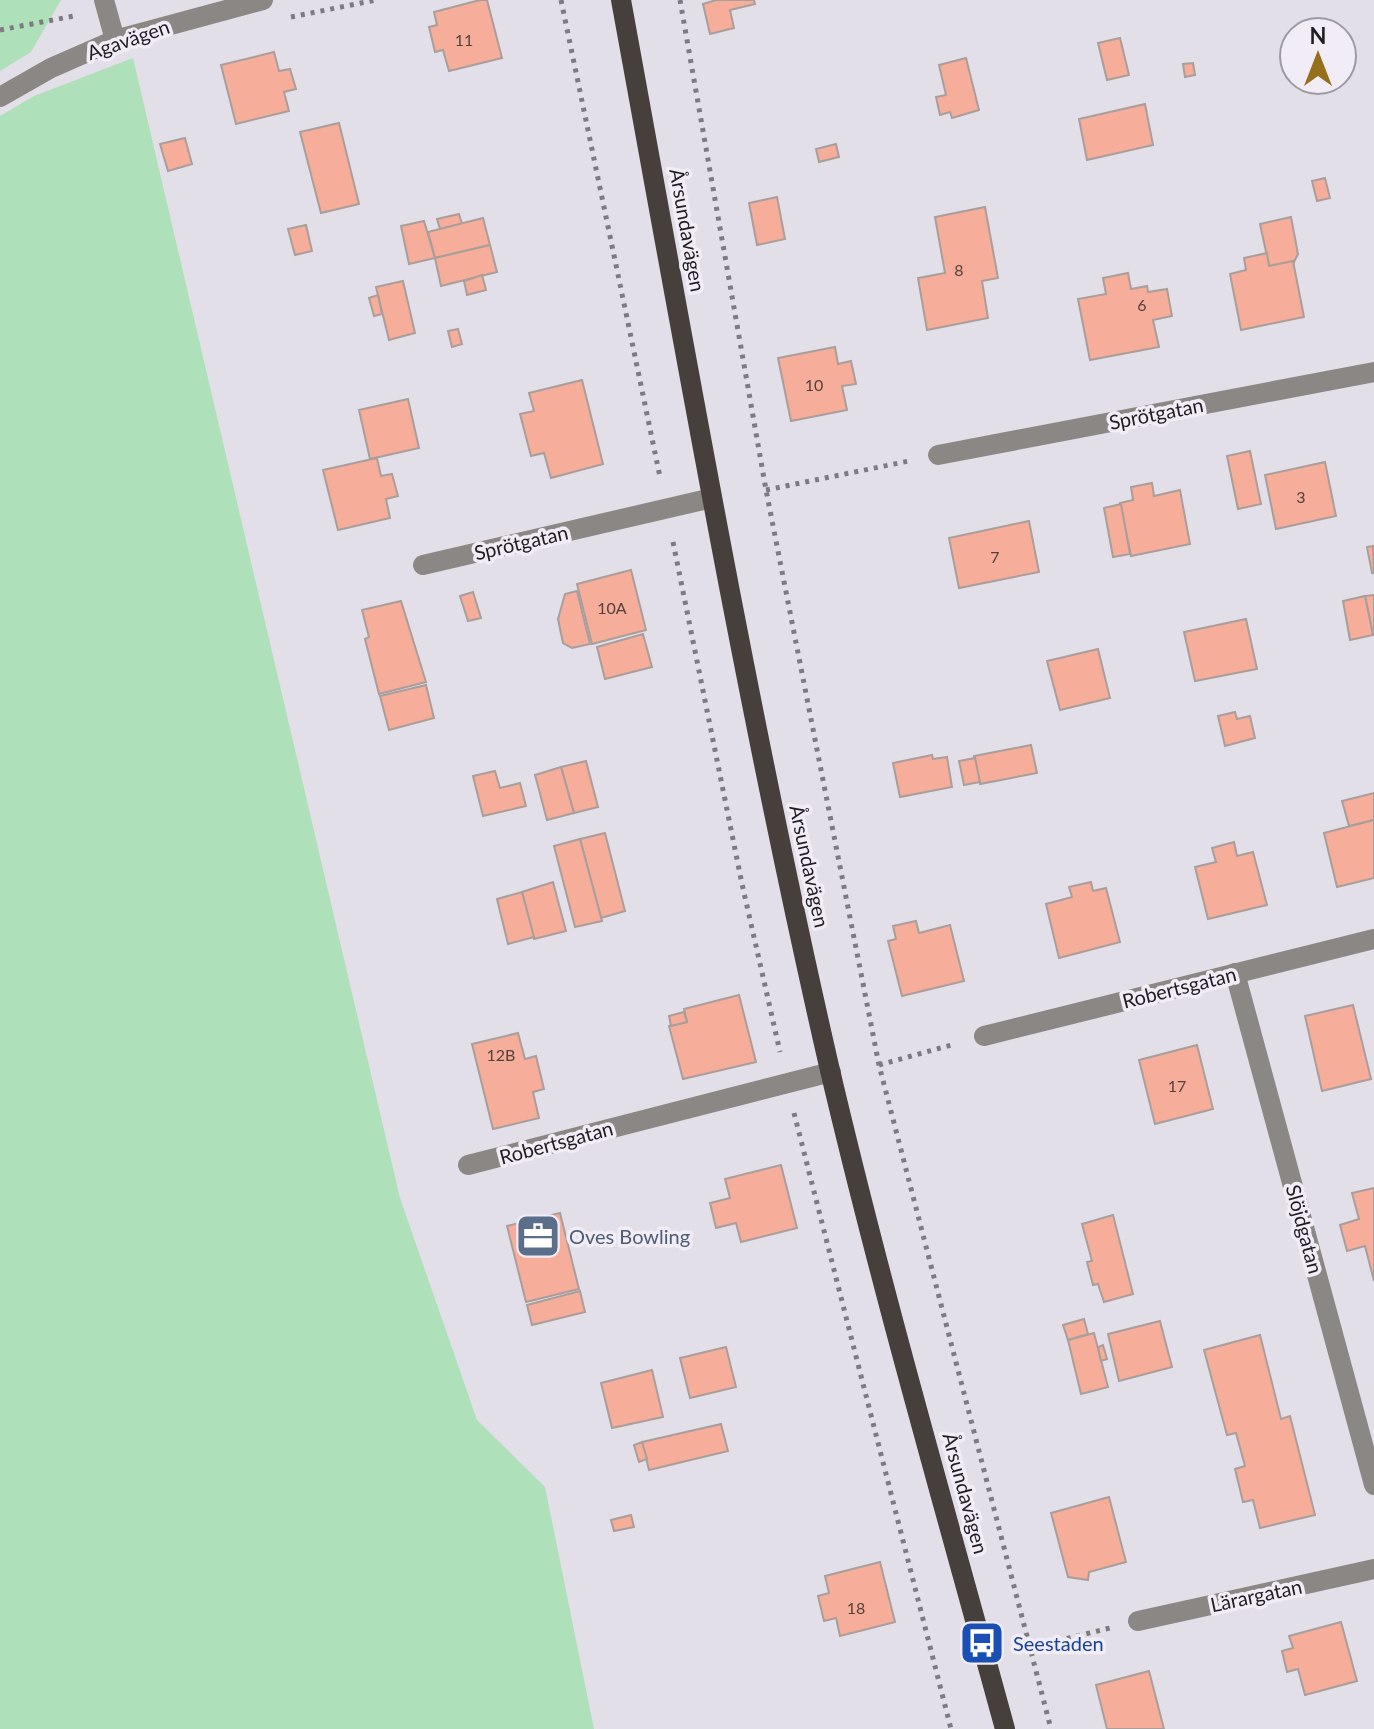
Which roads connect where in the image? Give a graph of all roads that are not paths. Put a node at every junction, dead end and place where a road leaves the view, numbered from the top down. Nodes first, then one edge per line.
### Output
1 (263, 0) edge
2 (621, 0) edge
3 (106, 5) edge
4 (115, 40) junction
5 (0, 97) edge
6 (1374, 372) edge
7 (938, 455) road end
8 (712, 498) junction
9 (423, 565) dead end
10 (1374, 939) edge
11 (1235, 973) junction
12 (984, 1036) road end
13 (831, 1072) junction
14 (468, 1165) dead end
15 (1374, 1485) edge
16 (1374, 1569) edge
17 (1138, 1621) road end
18 (1005, 1729) edge

1 - 4 street, Agavägen
2 - 8 main road, Årsundavägen
3 - 4 street
4 - 5 street, Agavägen
6 - 7 street, Sprötgatan
8 - 9 street, Sprötgatan
8 - 13 main road, Årsundavägen
10 - 11 street, Robertsgatan
11 - 12 street, Robertsgatan
11 - 15 street, Slöjdgatan
13 - 14 street, Robertsgatan
13 - 18 main road, Årsundavägen
16 - 17 street, Lärargatan

